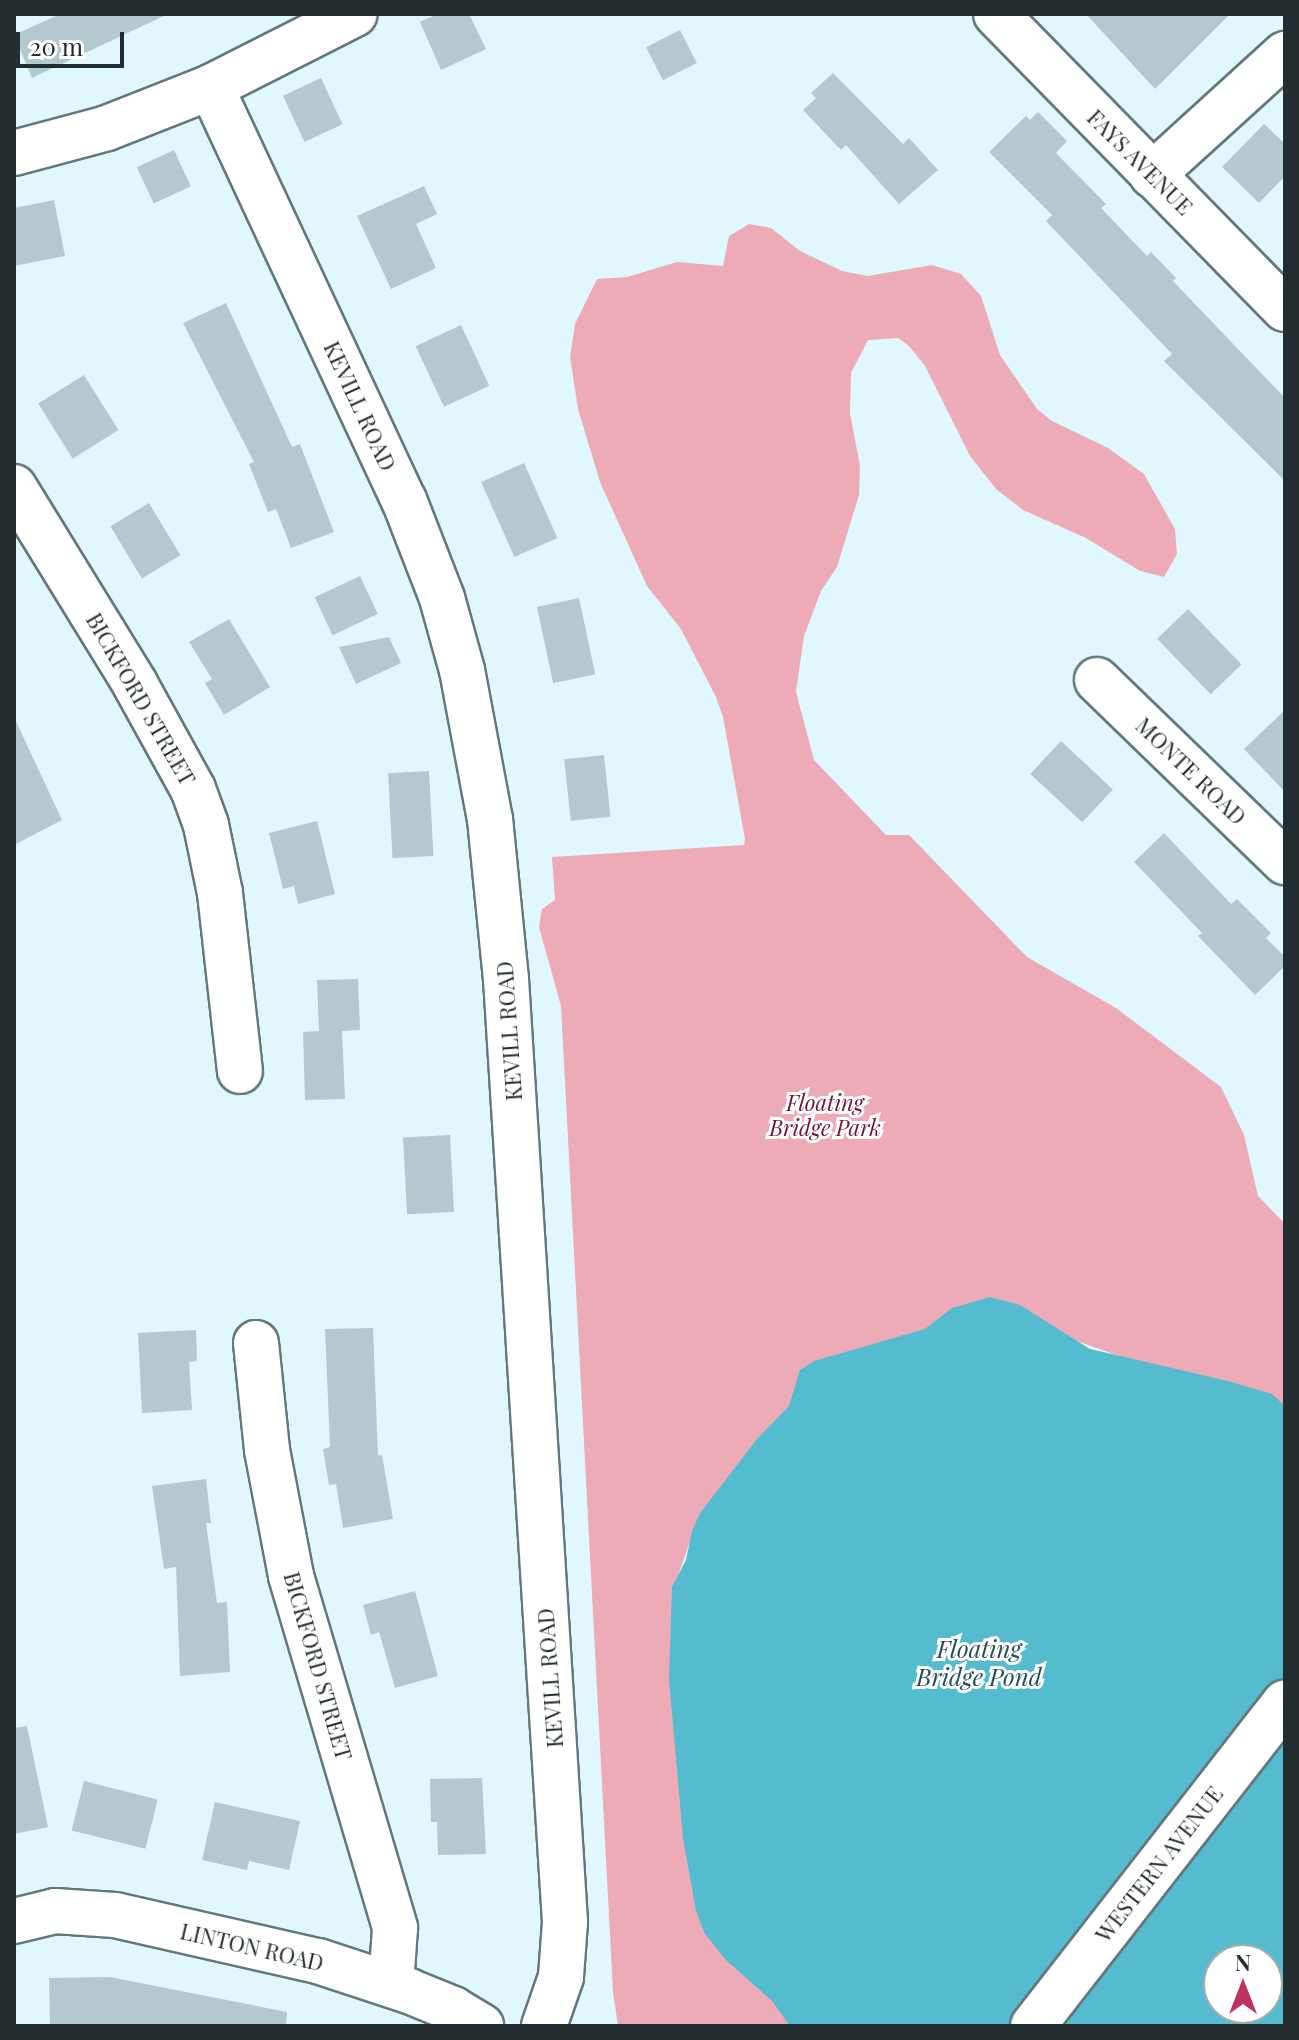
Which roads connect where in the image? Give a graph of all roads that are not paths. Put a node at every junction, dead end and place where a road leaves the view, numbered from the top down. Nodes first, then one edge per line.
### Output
1 (355, 14) edge
2 (996, 14) edge
3 (1285, 54) edge
4 (211, 87) junction
5 (14, 153) edge
6 (1152, 175) junction
7 (1285, 309) edge
8 (14, 487) edge
9 (1097, 680) dead end
10 (1285, 862) edge
11 (240, 1071) dead end
12 (256, 1343) dead end
13 (1285, 1702) edge
14 (14, 1921) edge
15 (391, 1985) junction
16 (481, 2026) edge
17 (544, 2026) edge
18 (1033, 2026) edge

1 - 4 street
2 - 6 street, FAYS AVENUE
3 - 6 street
4 - 5 street
4 - 17 street, KEVILL ROAD
6 - 7 street, FAYS AVENUE
8 - 11 street, BICKFORD STREET
9 - 10 street, MONTE ROAD
12 - 15 street, BICKFORD STREET
13 - 18 street, WESTERN AVENUE
14 - 15 street, LINTON ROAD
15 - 16 street, LINTON ROAD

